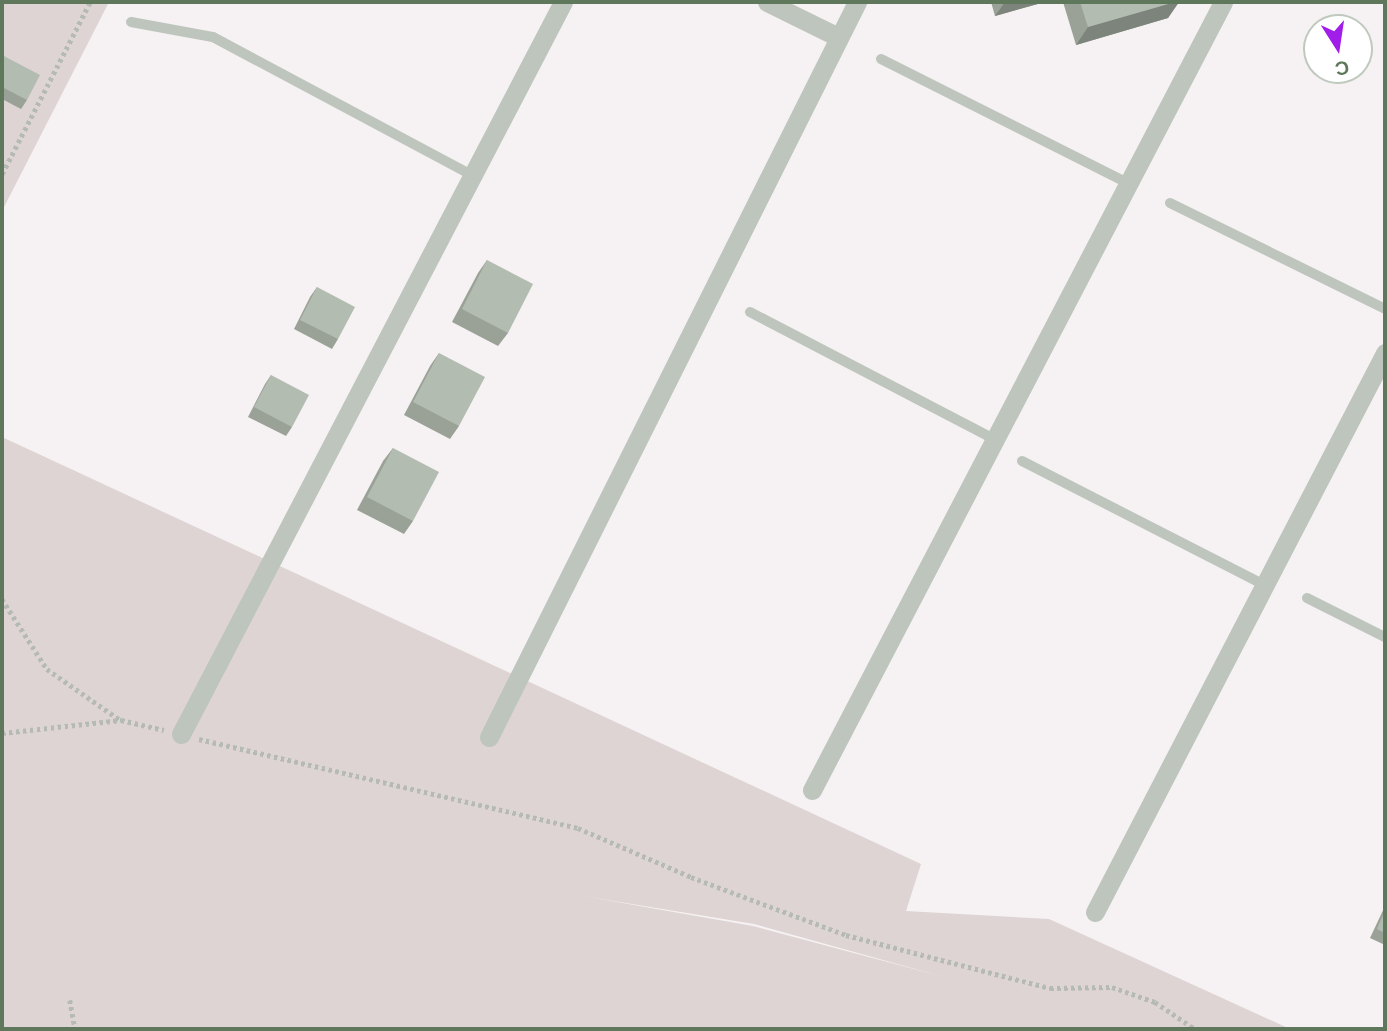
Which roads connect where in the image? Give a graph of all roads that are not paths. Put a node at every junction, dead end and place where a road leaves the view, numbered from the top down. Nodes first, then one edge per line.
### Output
1 (563, 2) edge
2 (767, 2) edge
3 (858, 2) edge
4 (1223, 2) edge
5 (131, 22) dead end
6 (838, 37) junction
7 (881, 59) dead end
8 (473, 176) junction
9 (1128, 183) junction
10 (1170, 203) dead end
11 (1385, 309) edge
12 (750, 312) dead end
13 (1385, 353) edge
14 (994, 439) junction
15 (1022, 461) dead end
16 (1266, 586) junction
17 (1307, 598) dead end
18 (1385, 637) edge
19 (181, 734) road end
20 (489, 737) dead end
21 (812, 790) dead end
22 (1095, 912) dead end

1 - 8 street
2 - 6 street
3 - 6 street
4 - 9 street
5 - 8 lane
6 - 20 street
7 - 9 lane
8 - 19 street
9 - 14 street
10 - 11 lane
12 - 14 lane
13 - 16 street
14 - 21 street
15 - 16 lane
16 - 22 street
17 - 18 lane

